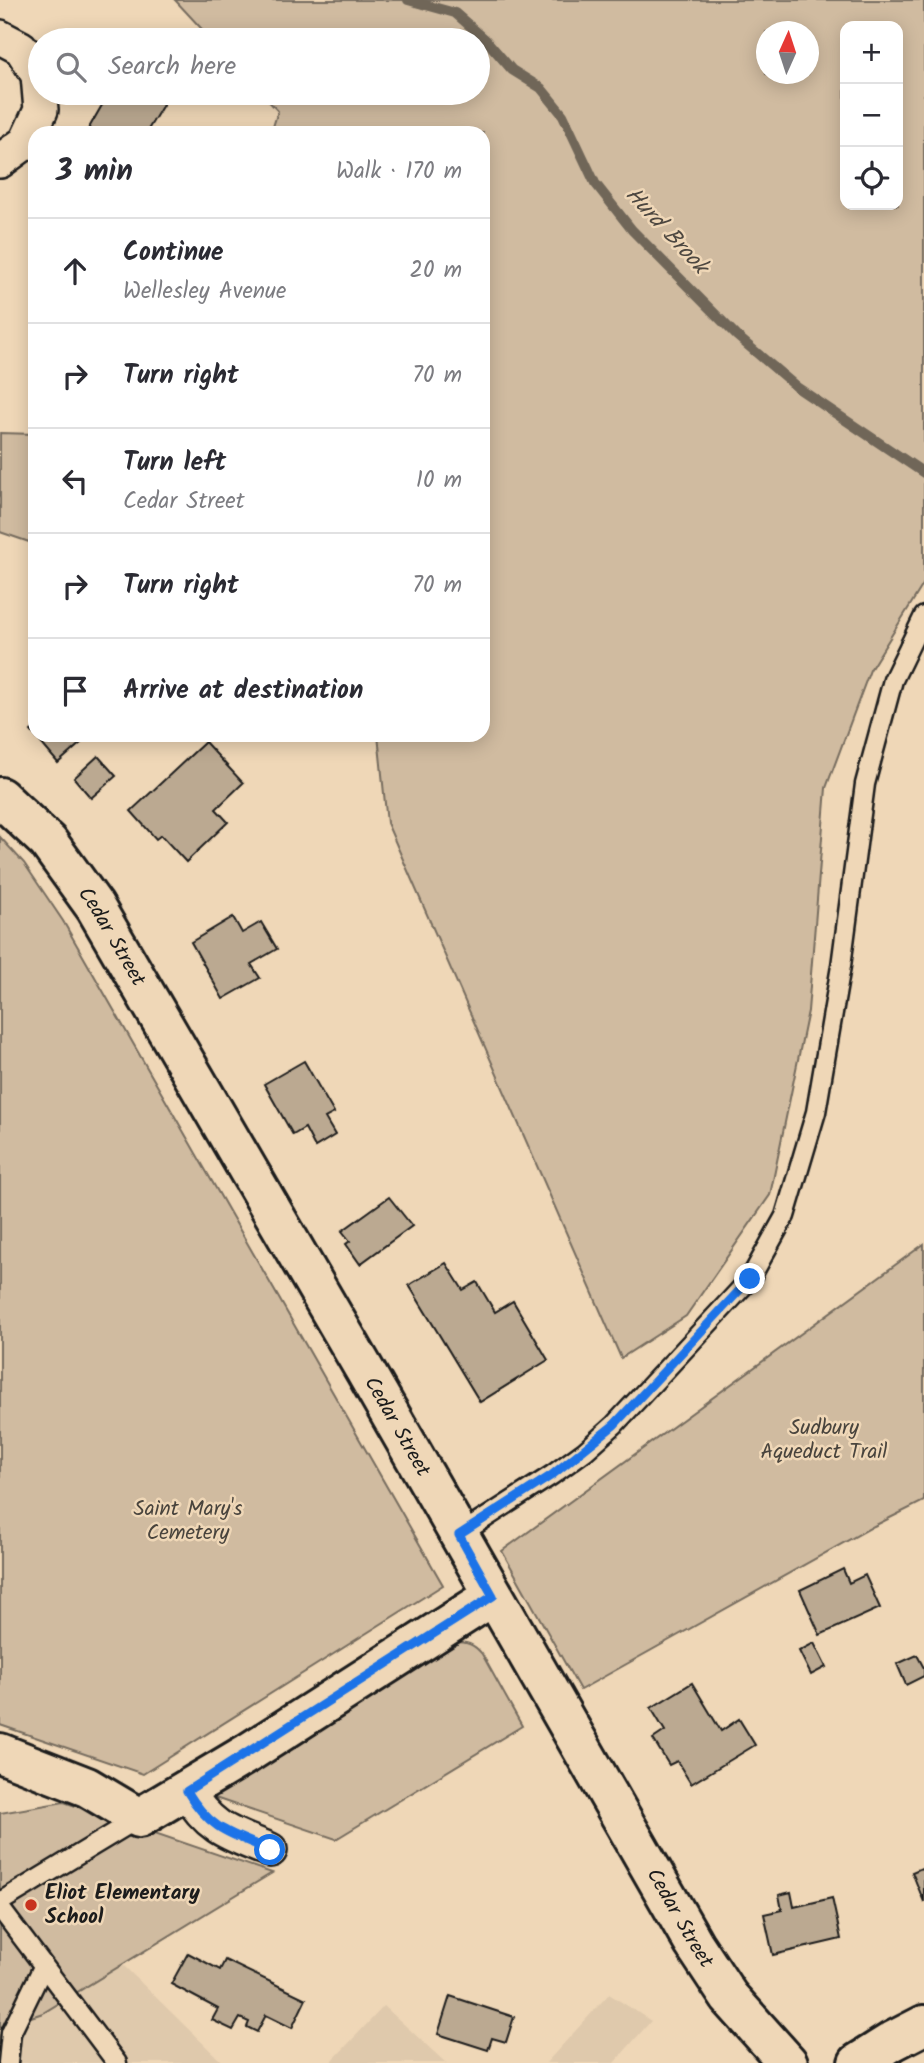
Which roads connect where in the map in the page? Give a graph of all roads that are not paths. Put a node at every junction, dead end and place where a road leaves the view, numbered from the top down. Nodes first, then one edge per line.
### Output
1 (0, 37) edge
2 (28, 60) edge
3 (41, 105) edge
4 (34, 126) edge
5 (28, 138) edge
6 (0, 161) edge
7 (924, 616) edge
8 (0, 797) edge
9 (459, 1535) junction
10 (493, 1596) junction
11 (0, 1753) edge
12 (187, 1791) junction
13 (139, 1818) junction
14 (270, 1850) dead end
15 (0, 1902) edge
16 (0, 1908) edge
17 (43, 1967) junction
18 (924, 2025) edge
19 (8, 2063) edge
20 (117, 2063) edge
21 (788, 2063) edge
22 (858, 2063) edge

1 - 2 street
3 - 4 street
5 - 6 street
7 - 9 lane
8 - 9 street, Cedar Street
9 - 10 street, Cedar Street
10 - 12 street
10 - 21 street, Cedar Street
11 - 13 street
12 - 13 street
12 - 14 street
13 - 15 lane
16 - 17 lane
17 - 19 lane
17 - 20 lane
18 - 22 street

